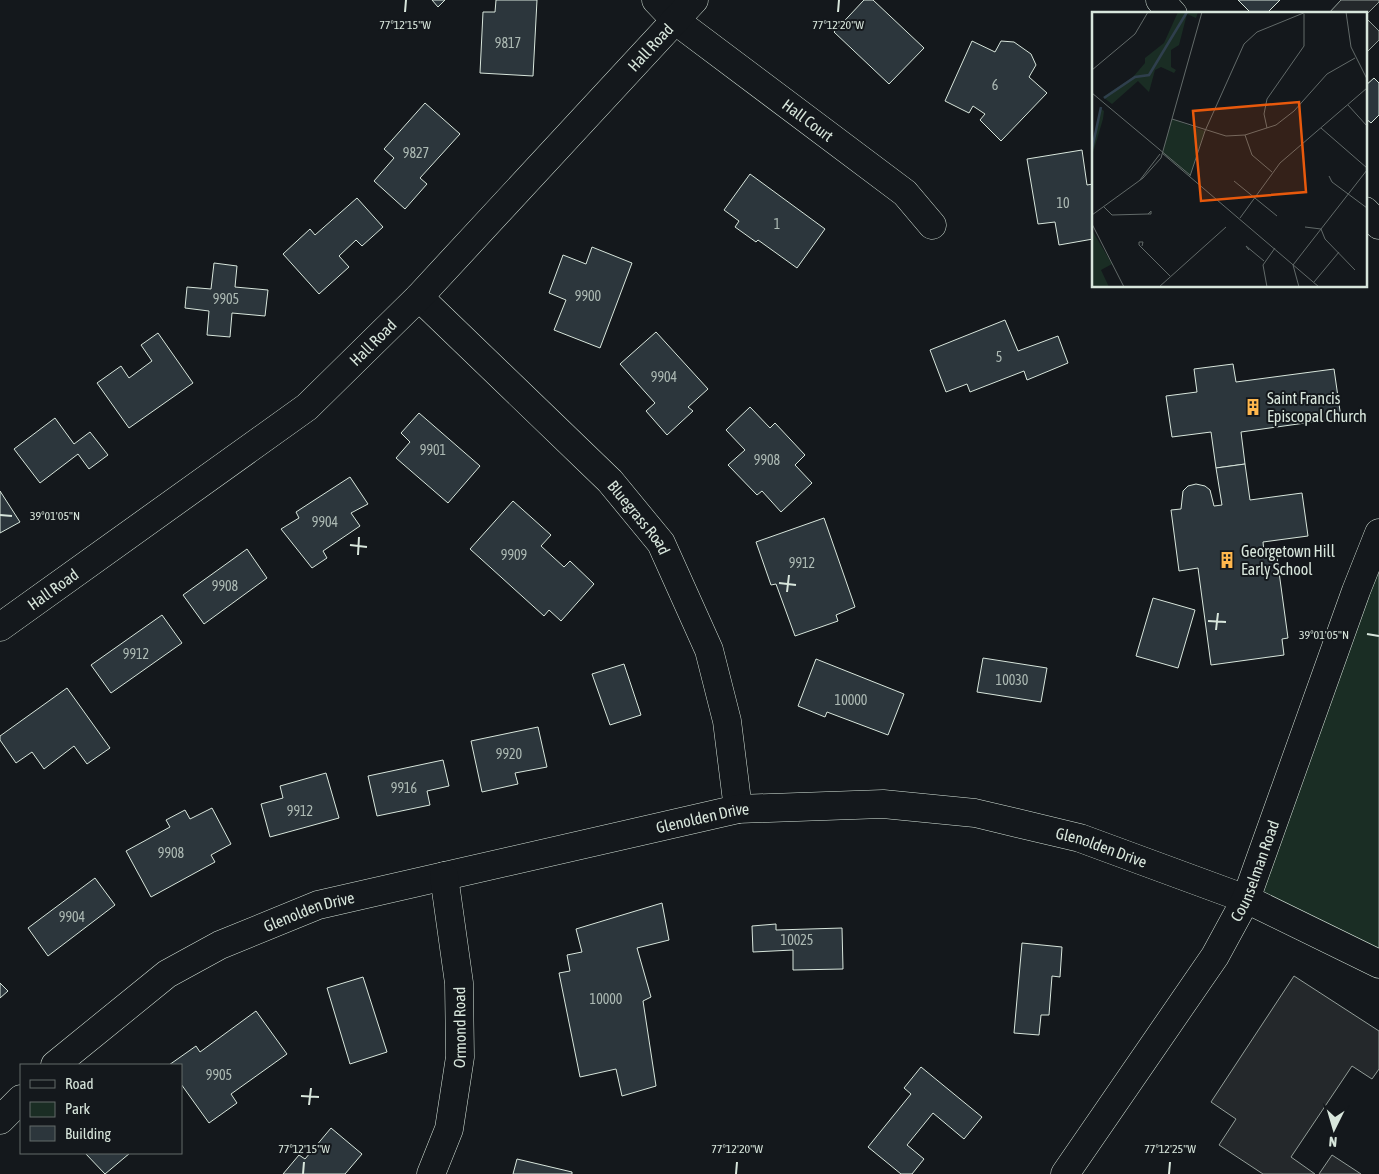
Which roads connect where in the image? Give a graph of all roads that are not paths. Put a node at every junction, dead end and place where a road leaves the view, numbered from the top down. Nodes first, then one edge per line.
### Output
1 (656, 0) edge
2 (694, 0) edge
3 (1160, 0) edge
4 (1171, 12) edge
5 (676, 21) junction
6 (1366, 212) edge
7 (932, 225) dead end
8 (1379, 225) edge
9 (419, 296) junction
10 (1379, 533) edge
11 (0, 627) edge
12 (738, 809) junction
13 (444, 876) junction
14 (1246, 899) junction
15 (1379, 964) edge
16 (56, 1064) edge
17 (20, 1100) edge
18 (0, 1120) edge
19 (431, 1174) edge
20 (1065, 1174) edge

1 - 5 street, Hall Court
2 - 5 street, Hall Road
3 - 4 street
5 - 7 street, Hall Court
5 - 9 street, Hall Road
6 - 8 street
9 - 11 street, Hall Road
9 - 12 street, Bluegrass Road
10 - 14 street, Counselman Road
12 - 13 street, Glenolden Drive
12 - 14 street, Glenolden Drive
13 - 16 street, Glenolden Drive
13 - 19 street, Ormond Road
14 - 15 street, Glenolden Drive
14 - 20 street, Counselman Road
17 - 18 street

